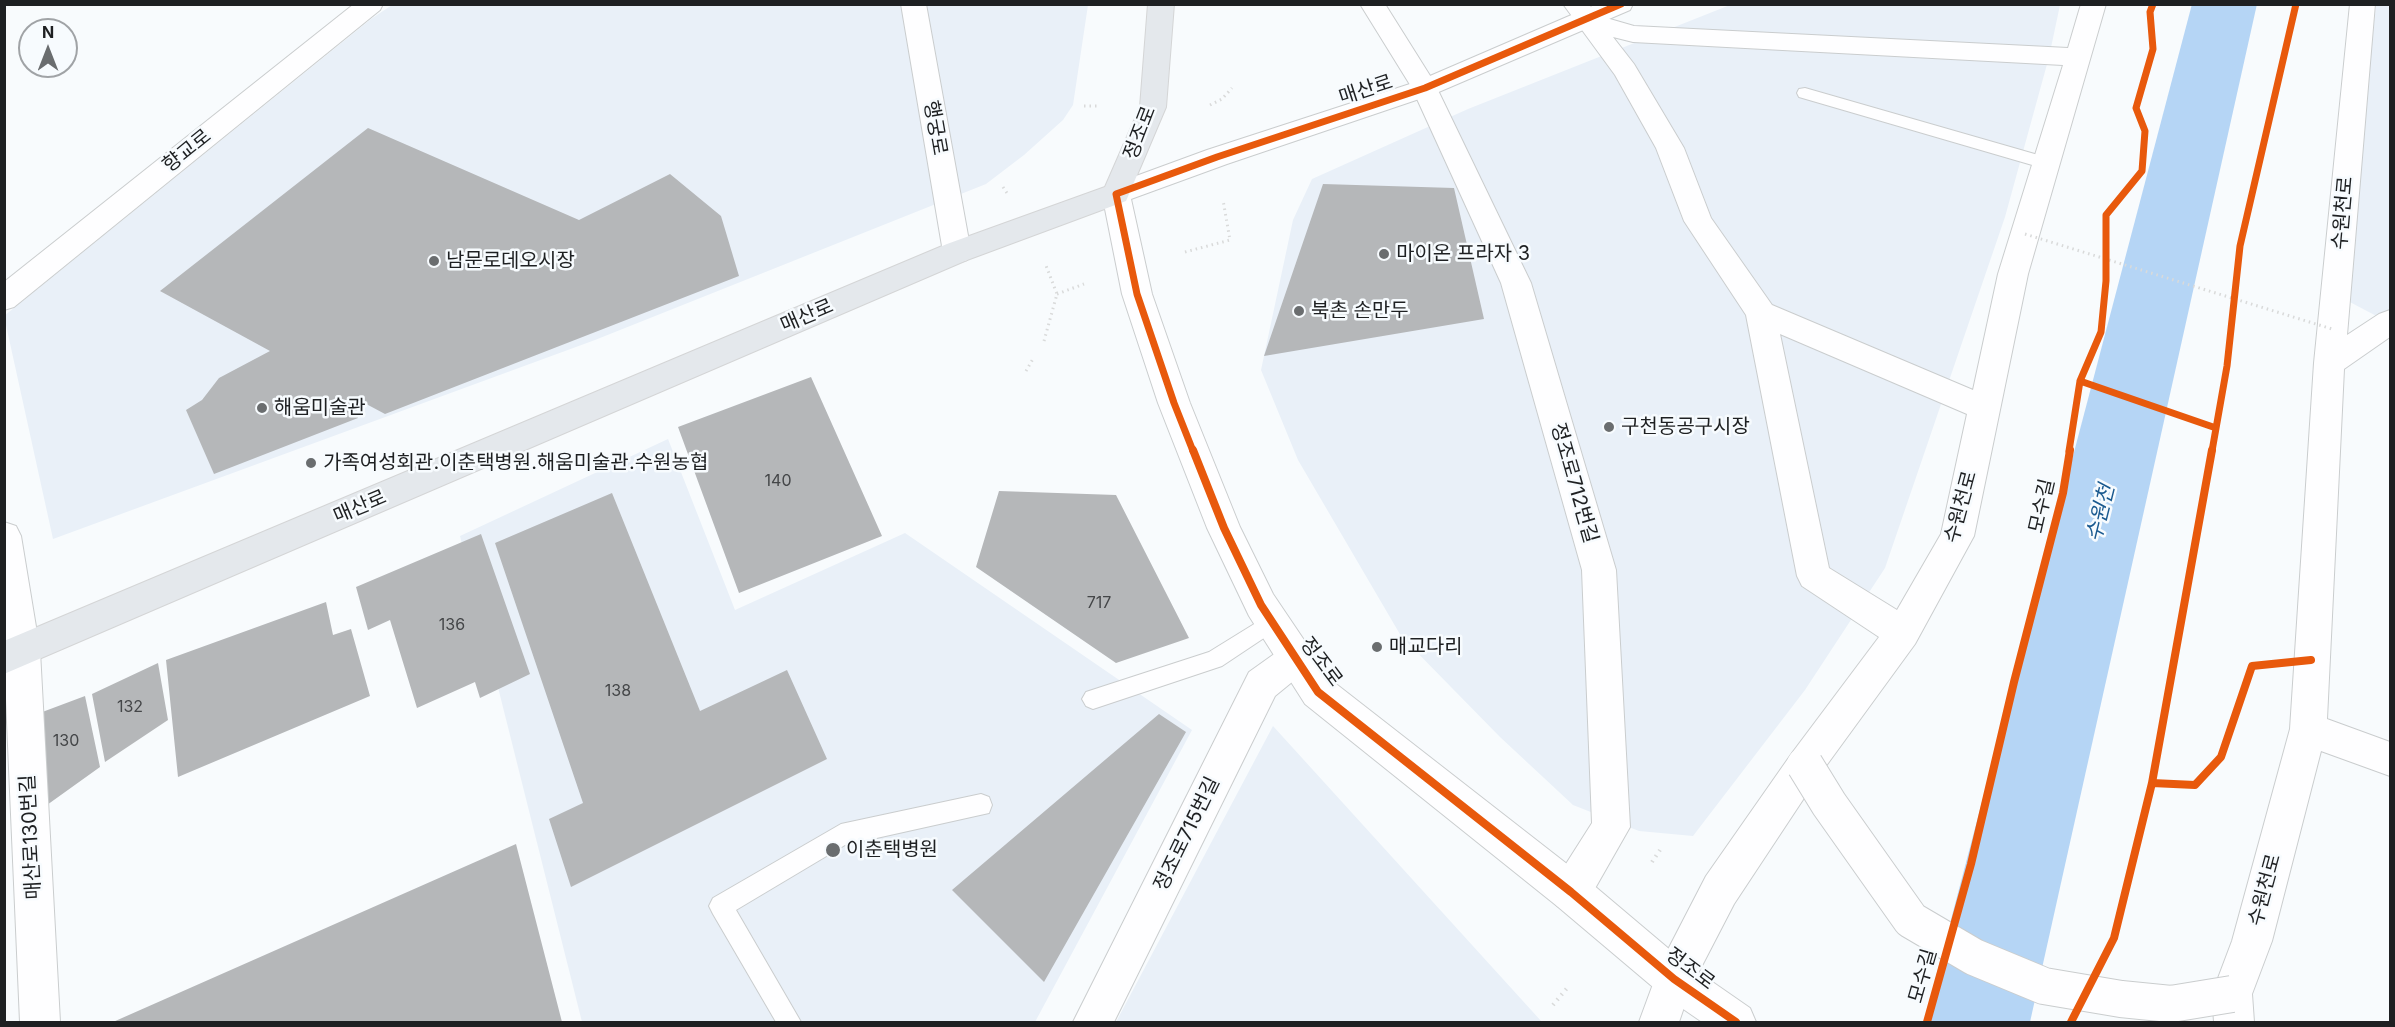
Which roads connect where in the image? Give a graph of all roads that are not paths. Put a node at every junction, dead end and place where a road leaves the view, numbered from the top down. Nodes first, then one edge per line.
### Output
1 (913, 4) edge
2 (1161, 4) edge
3 (1372, 4) edge
4 (1621, 4) edge
5 (2094, 4) edge
6 (2363, 4) edge
7 (358, 7) edge
8 (1580, 12) edge
9 (2078, 57) junction
10 (1425, 88) junction
11 (1806, 93) dead end
12 (2046, 163) junction
13 (1116, 194) junction
14 (957, 252) junction
15 (4, 299) edge
16 (1761, 313) junction
17 (2391, 322) edge
18 (2329, 363) junction
19 (1984, 408) junction
20 (4, 536) edge
21 (1272, 622) junction
22 (1903, 633) junction
23 (13, 655) edge
24 (1296, 658) junction
25 (1093, 699) dead end
26 (2308, 729) junction
27 (2391, 759) edge
28 (1805, 765) junction
29 (981, 805) dead end
30 (1571, 892) junction
31 (1674, 979) junction
32 (2233, 1008) edge
33 (40, 1023) edge
34 (789, 1023) edge
35 (1093, 1023) edge
36 (1659, 1023) edge
37 (1736, 1023) edge

1 - 14 street, 행궁로
2 - 13 main road, 정조로
3 - 10 street, 정조로712번길
4 - 8 street, 매산로
5 - 9 street, 수원천로
6 - 18 street, 수원천로
7 - 15 street, 향교로
8 - 9 street
8 - 10 street, 매산로
8 - 16 street
9 - 12 street, 수원천로
10 - 13 street, 매산로
10 - 30 street, 정조로712번길
11 - 12 lane
12 - 19 street, 수원천로
13 - 14 main road, 매산로
13 - 21 street, 정조로
14 - 23 main road, 매산로
16 - 19 street
16 - 22 street
17 - 18 street
18 - 26 street, 수원천로
19 - 22 street, 수원천로
20 - 23 street, 매산로130번길
21 - 24 street, 정조로
21 - 25 lane
22 - 28 street, 수원천로
23 - 33 street, 매산로130번길
24 - 30 street, 정조로
24 - 35 street, 정조로715번길
26 - 27 street
26 - 32 street, 수원천로
28 - 31 street, 수원천로
28 - 32 street, bridge
29 - 34 lane
30 - 31 street, 정조로
31 - 36 street, 수원천로
31 - 37 street, 정조로

